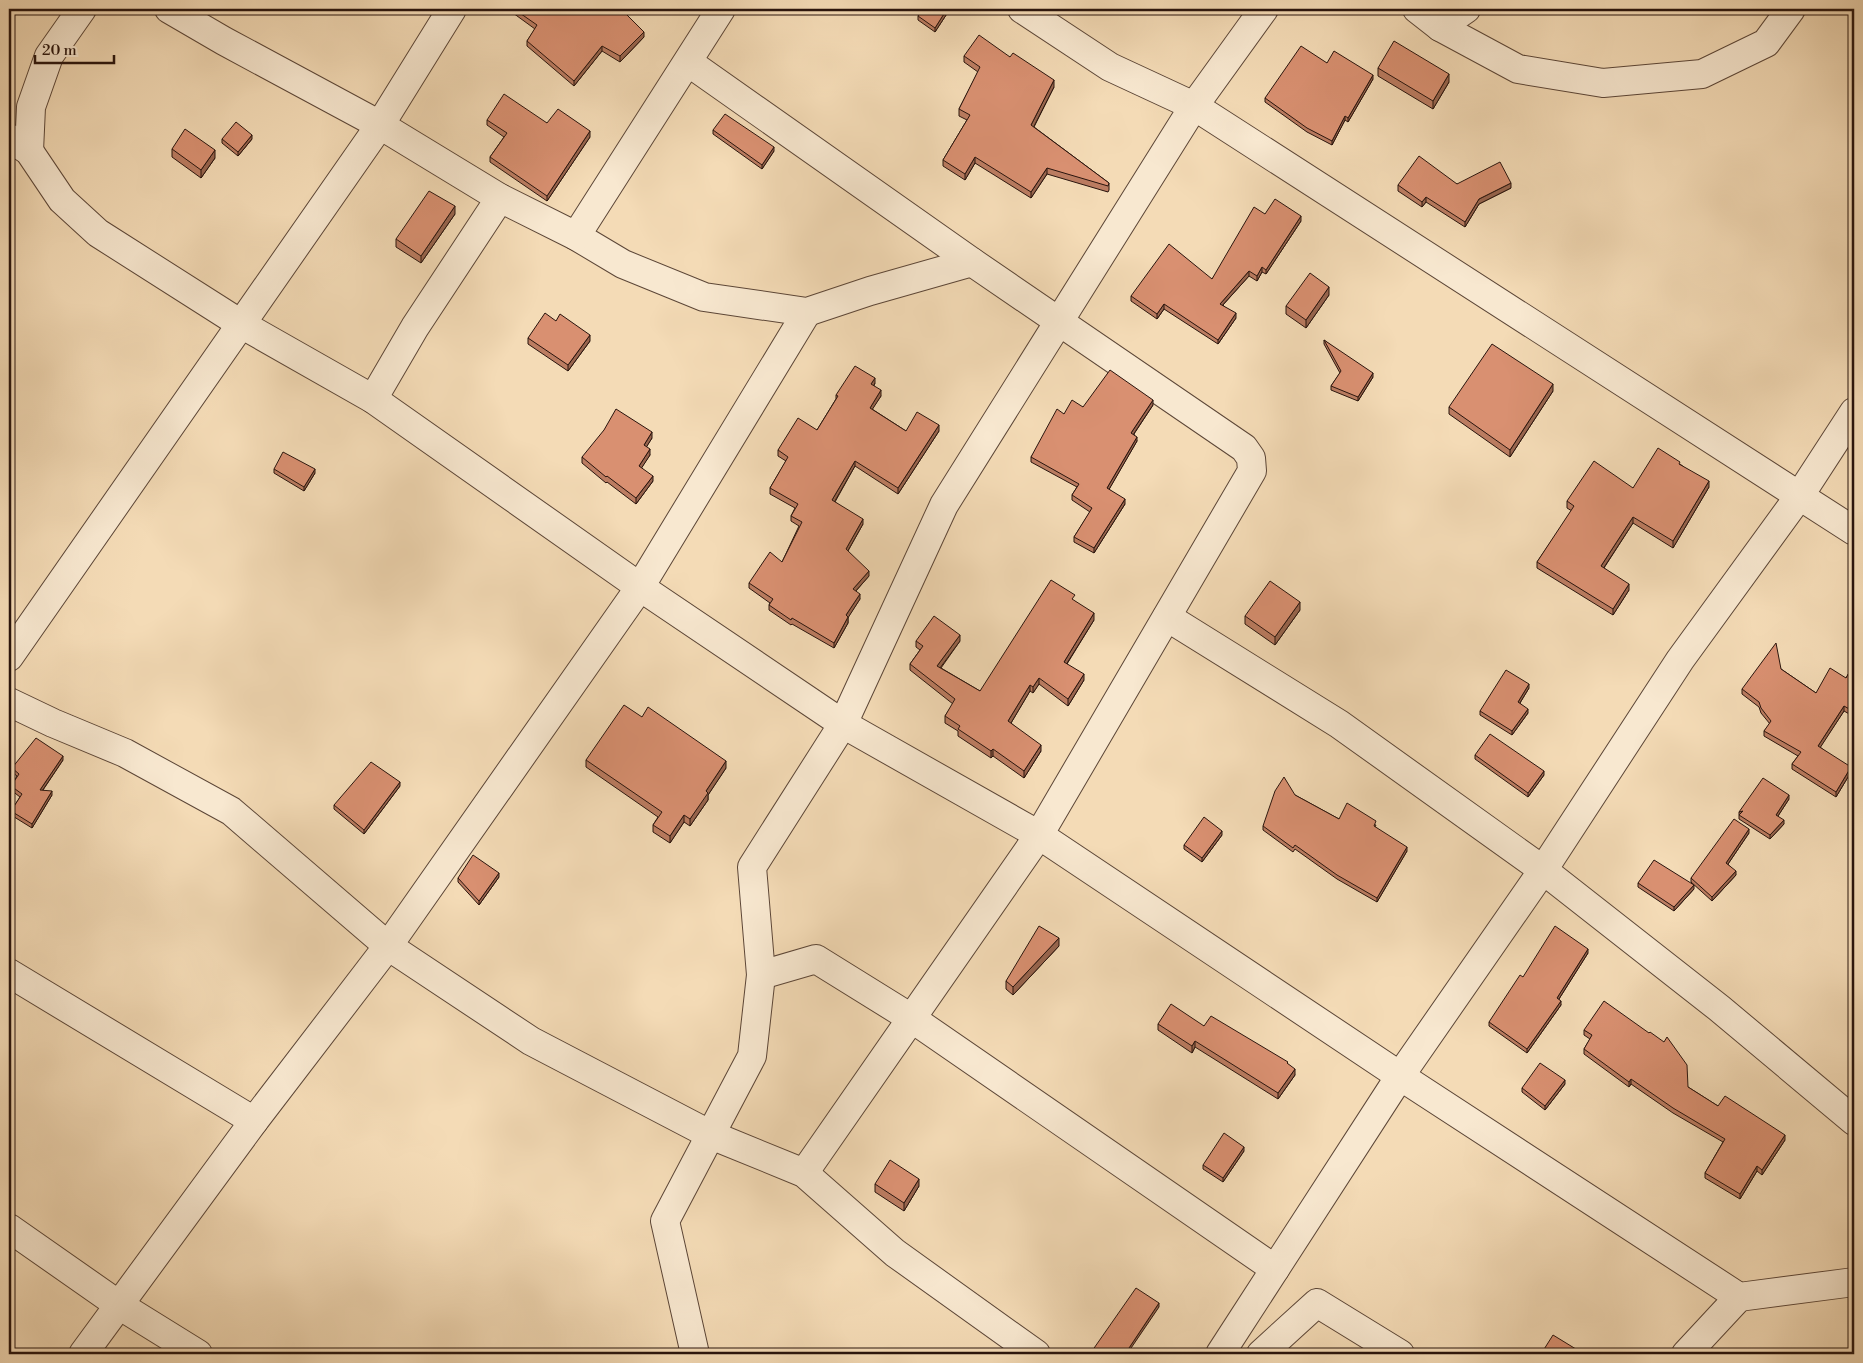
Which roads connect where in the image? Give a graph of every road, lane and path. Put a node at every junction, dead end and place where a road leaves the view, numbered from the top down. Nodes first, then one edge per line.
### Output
1 (82, 9) edge
2 (169, 9) edge
3 (452, 9) edge
4 (721, 9) edge
5 (1022, 9) edge
6 (1264, 9) edge
7 (1417, 9) edge
8 (1466, 9) edge
9 (1791, 9) edge
10 (1440, 27) junction
11 (688, 62) junction
12 (1194, 106) junction
13 (380, 125) junction
14 (19, 145) edge
15 (500, 198) junction
16 (576, 236) junction
17 (972, 262) junction
18 (807, 312) junction
19 (1059, 322) junction
20 (241, 324) junction
21 (373, 399) junction
22 (1854, 412) edge
23 (1800, 495) junction
24 (1854, 531) edge
25 (640, 587) junction
26 (1167, 617) junction
27 (9, 657) edge
28 (9, 702) edge
29 (844, 724) junction
30 (1039, 835) junction
31 (1543, 870) junction
32 (388, 946) junction
33 (9, 973) edge
34 (761, 975) junction
35 (912, 1018) junction
36 (1400, 1076) junction
37 (254, 1121) junction
38 (1854, 1121) edge
39 (711, 1134) junction
40 (804, 1173) junction
41 (9, 1228) edge
42 (1275, 1268) junction
43 (1854, 1282) edge
44 (1738, 1297) junction
45 (119, 1306) junction
46 (83, 1354) edge
47 (198, 1354) edge
48 (695, 1354) edge
49 (1036, 1354) edge
50 (1220, 1354) edge
51 (1261, 1354) edge
52 (1400, 1354) edge
53 (1686, 1354) edge

1 - 14 street
2 - 13 street
3 - 13 street
4 - 11 street
5 - 12 street
6 - 12 street
7 - 10 street
8 - 10 street
9 - 10 street
11 - 16 street
11 - 17 street
12 - 19 street
12 - 23 street
13 - 15 street
13 - 20 street
14 - 20 street
15 - 16 street
15 - 21 street
16 - 18 street
17 - 18 street
17 - 19 street
18 - 25 street
19 - 26 street
19 - 29 street
20 - 21 street
20 - 27 street
21 - 25 street
22 - 23 street
23 - 24 street
23 - 31 street
25 - 29 street
25 - 32 street
26 - 30 street
26 - 31 street
28 - 32 street
29 - 30 street
29 - 34 street
30 - 35 street
30 - 36 street
31 - 36 street
31 - 38 street
32 - 37 street
32 - 39 street
33 - 37 street
34 - 35 street
34 - 39 street
35 - 40 street
35 - 42 street
36 - 42 street
36 - 44 street
37 - 45 street
39 - 40 street
39 - 48 street
40 - 49 street
41 - 45 street
42 - 50 street
43 - 44 street
44 - 53 street
45 - 46 street
45 - 47 street
51 - 52 street

